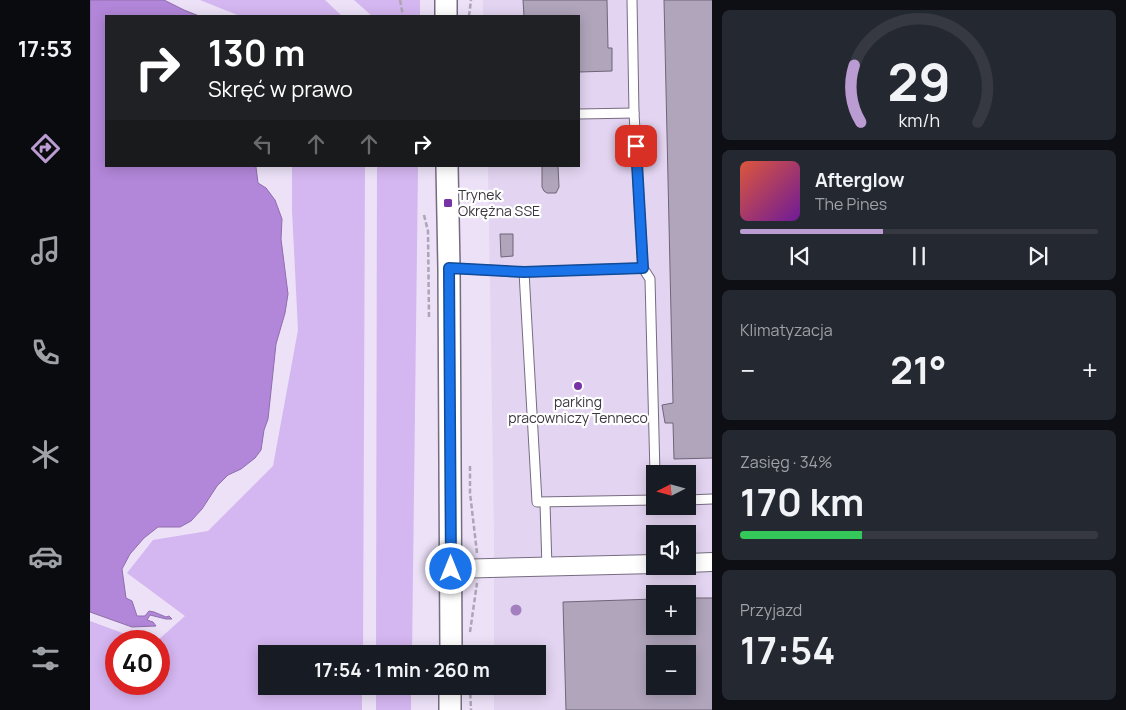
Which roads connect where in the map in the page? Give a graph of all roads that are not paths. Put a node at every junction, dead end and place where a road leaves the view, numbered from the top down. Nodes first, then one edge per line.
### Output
1 (446, 0) edge
2 (632, 0) edge
3 (446, 15) edge
4 (634, 113) junction
5 (580, 114) edge
6 (447, 167) edge
7 (449, 268) junction
8 (643, 268) junction
9 (524, 272) junction
10 (655, 465) edge
11 (712, 499) edge
12 (646, 500) edge
13 (696, 500) edge
14 (545, 502) junction
15 (712, 562) edge
16 (696, 563) edge
17 (646, 564) edge
18 (546, 566) junction
19 (451, 569) junction
20 (450, 645) edge
21 (450, 695) edge
22 (450, 710) edge

1 - 3 street
2 - 4 lane
4 - 5 lane
4 - 8 lane
6 - 7 street
7 - 9 lane
7 - 19 street
8 - 9 lane
8 - 10 lane
9 - 14 lane
11 - 13 lane
12 - 14 lane
14 - 18 lane
15 - 16 street
17 - 18 street
18 - 19 street
19 - 20 street
21 - 22 street

